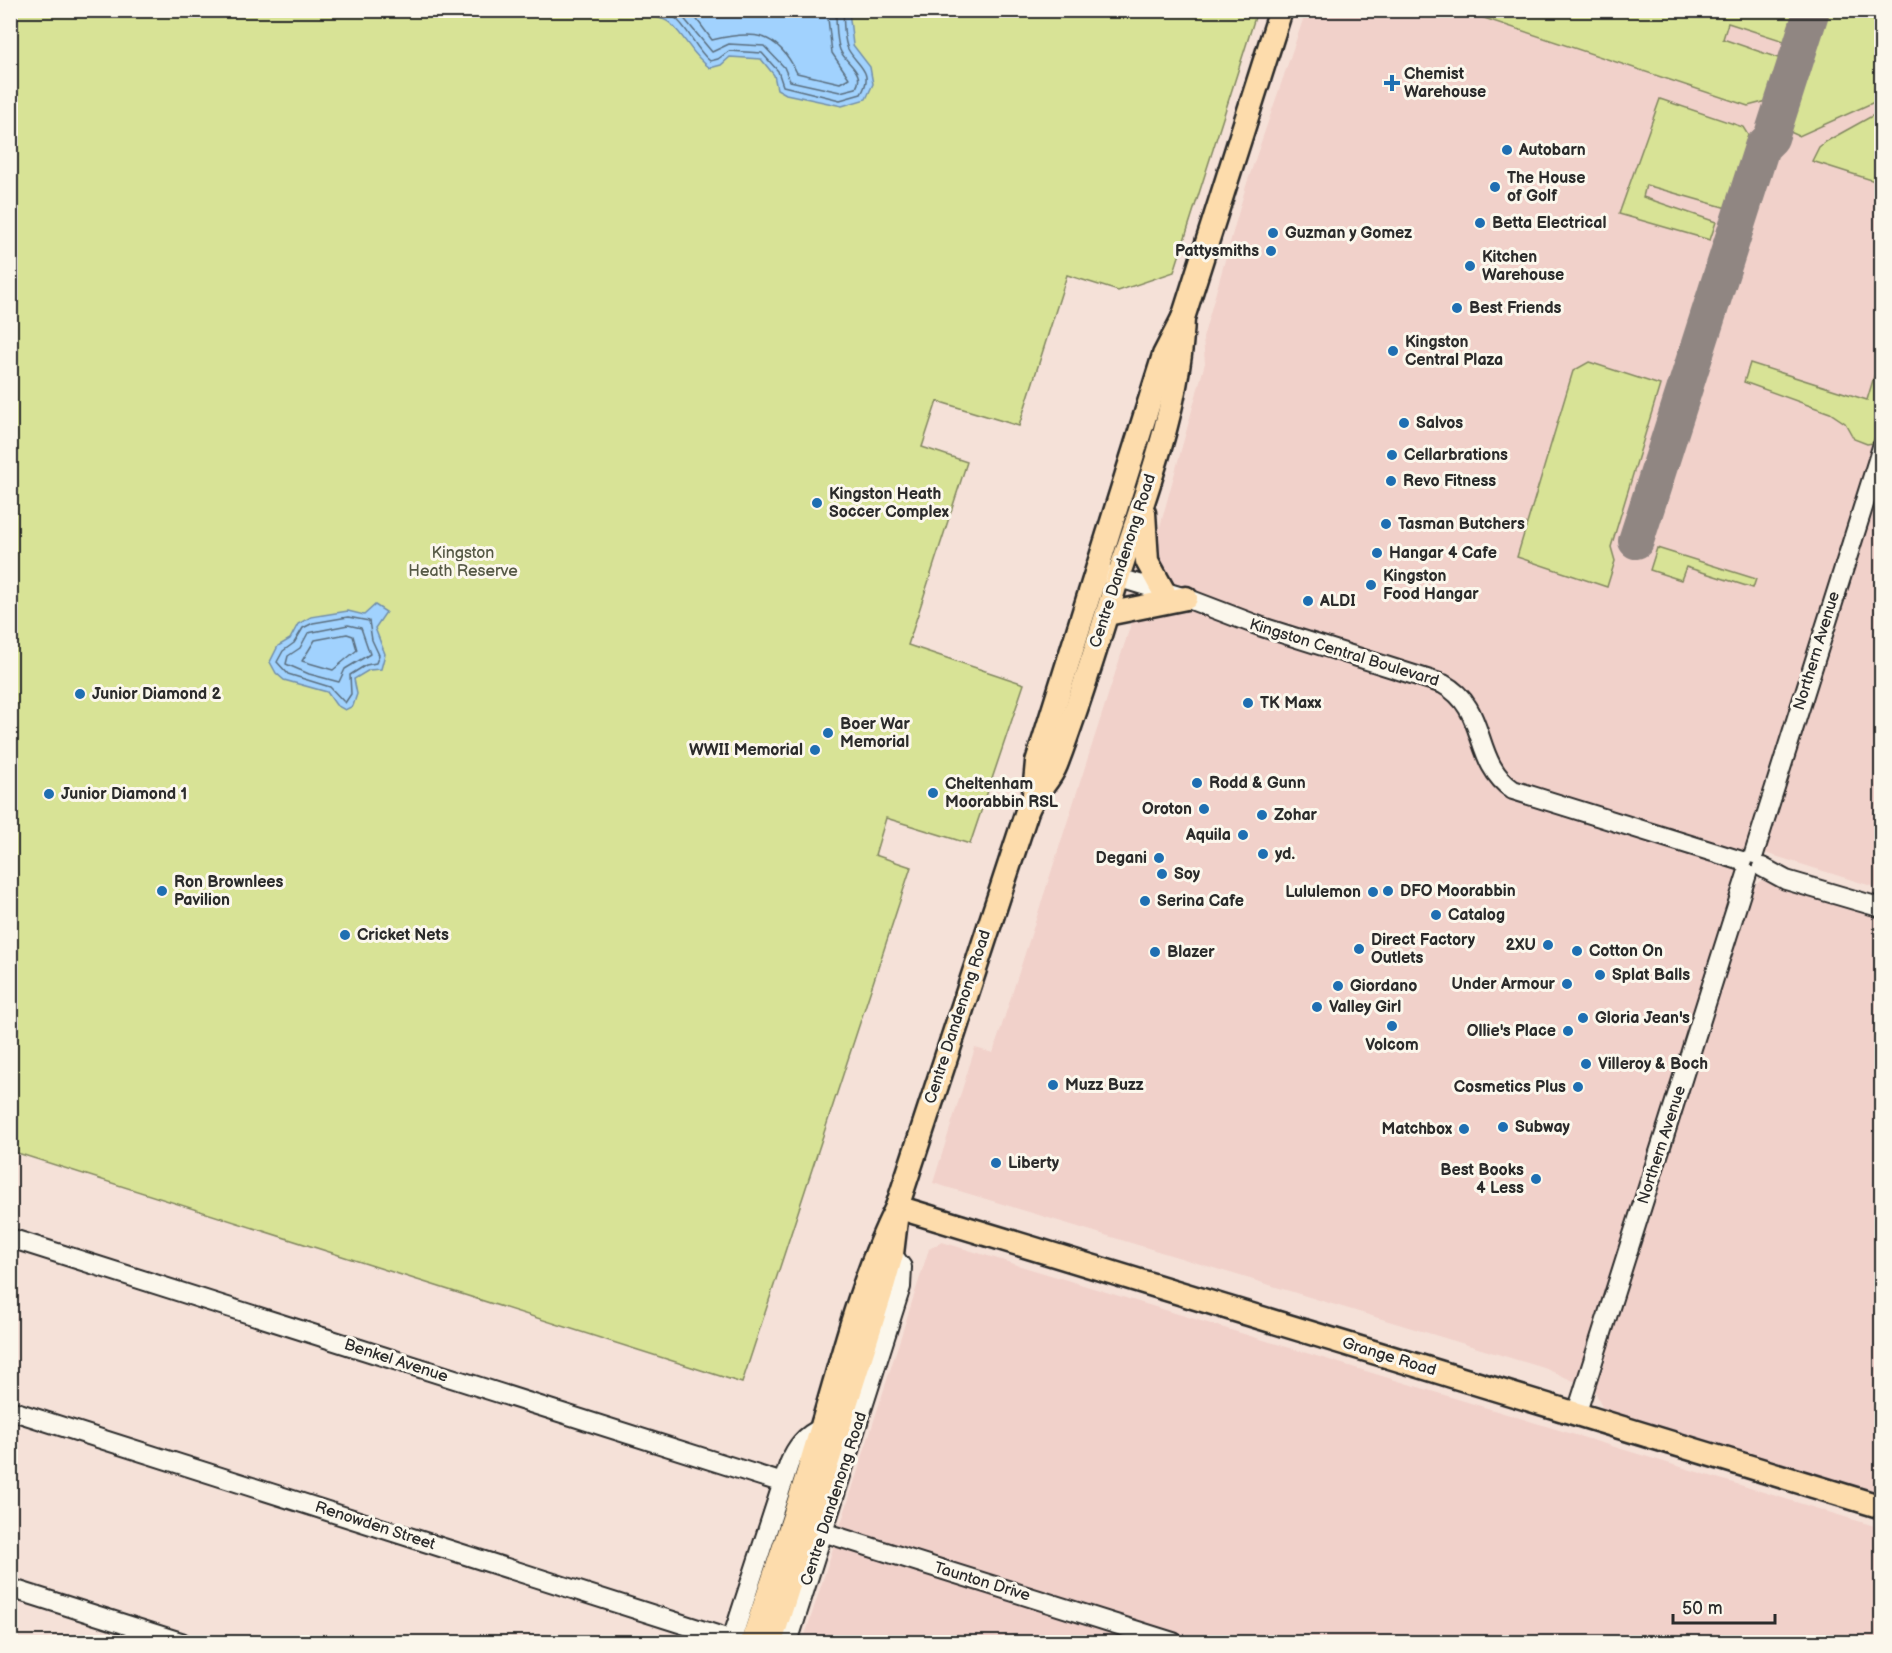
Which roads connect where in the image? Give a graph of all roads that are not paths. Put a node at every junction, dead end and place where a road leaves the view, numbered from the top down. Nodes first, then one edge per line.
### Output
1 (1281, 10) edge
2 (1183, 318) junction
3 (1881, 447) edge
4 (1144, 496) junction
5 (1108, 574) junction
6 (1175, 595) junction
7 (1107, 614) junction
8 (1034, 795) junction
9 (1751, 864) junction
10 (1881, 908) edge
11 (897, 1207) junction
12 (10, 1238) edge
13 (10, 1410) edge
14 (1576, 1415) junction
15 (822, 1428) junction
16 (783, 1483) junction
17 (1881, 1507) edge
18 (807, 1527) junction
19 (10, 1588) edge
20 (181, 1642) edge
21 (739, 1642) edge
22 (771, 1642) edge
23 (788, 1642) edge
24 (1173, 1642) edge

1 - 2 main road, Centre Dandenong Road
2 - 4 main road, Centre Dandenong Road
2 - 5 main road, Centre Dandenong Road
3 - 9 street, Northern Avenue
4 - 5 main road, Centre Dandenong Road
4 - 6 main road
5 - 6 street, Kingston Central Boulevard
5 - 7 main road, Centre Dandenong Road
5 - 8 main road, Centre Dandenong Road
6 - 7 main road
6 - 9 street, Kingston Central Boulevard
7 - 8 main road, Centre Dandenong Road
8 - 11 main road, Centre Dandenong Road
9 - 10 street, Kingston Central Boulevard
9 - 14 street, Northern Avenue
11 - 14 main road, Grange Road
11 - 15 main road, Centre Dandenong Road
11 - 18 main road, Centre Dandenong Road
12 - 16 street, Benkel Avenue
13 - 21 street, Renowden Street
14 - 17 main road, Grange Road
15 - 16 street, Centre Dandenong Road
15 - 18 main road, Centre Dandenong Road
16 - 21 street, Centre Dandenong Road
18 - 21 main road, Centre Dandenong Road
18 - 22 main road, Centre Dandenong Road
18 - 23 street, Centre Dandenong Road
18 - 24 street, Taunton Drive
19 - 20 street

